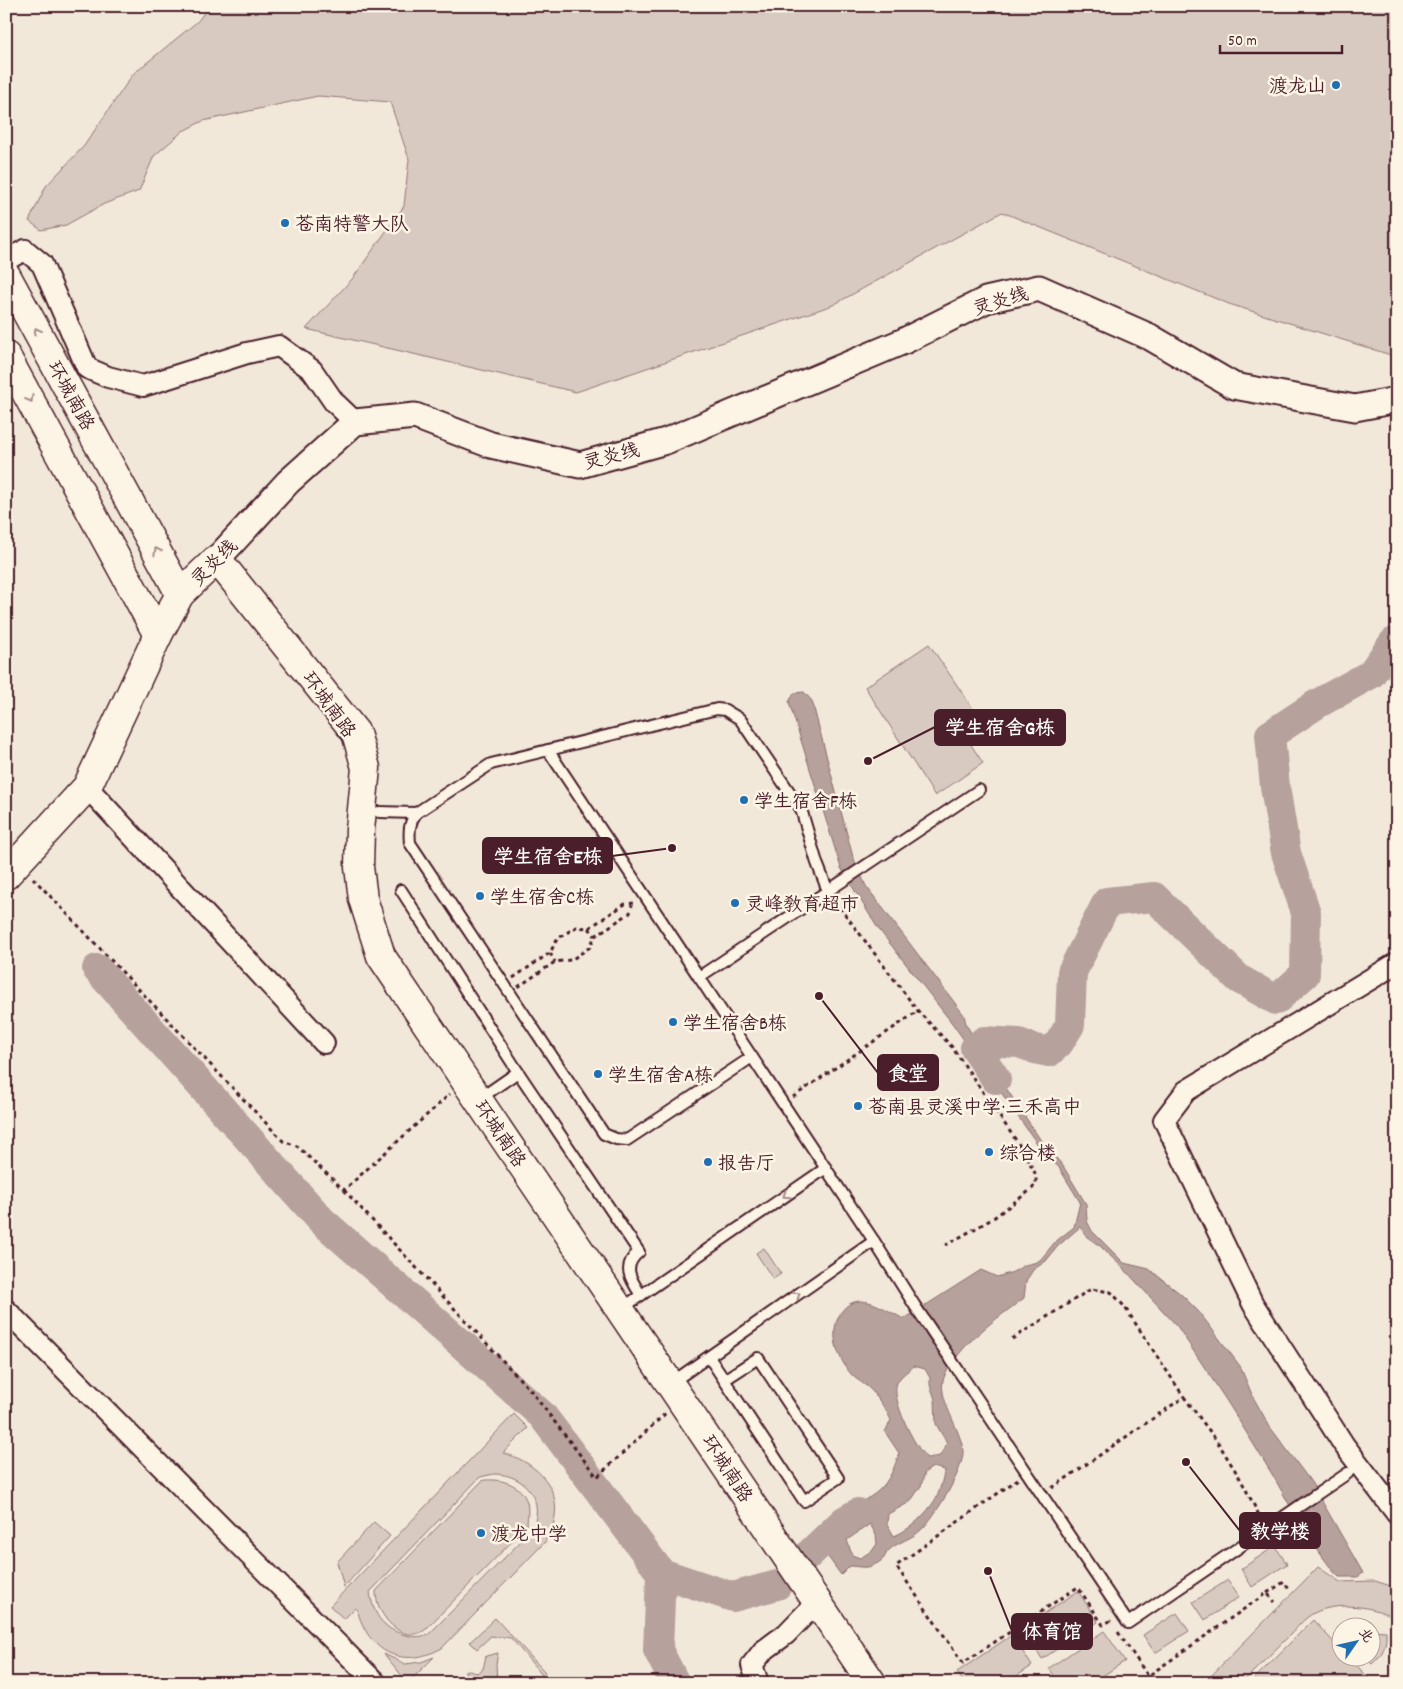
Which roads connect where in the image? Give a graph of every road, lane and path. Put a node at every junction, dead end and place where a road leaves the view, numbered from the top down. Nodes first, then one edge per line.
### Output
1 (6, 260) edge
2 (6, 275) edge
3 (6, 356) edge
4 (1397, 400) edge
5 (356, 422) junction
6 (217, 560) junction
7 (180, 594) junction
8 (158, 635) junction
9 (548, 750) junction
10 (87, 787) junction
11 (980, 790) dead end
12 (379, 812) dead end
13 (416, 813) junction
14 (12, 869) edge
15 (401, 890) dead end
16 (828, 891) junction
17 (645, 896) junction
18 (632, 904) junction
19 (589, 928) junction
20 (595, 936) junction
21 (550, 953) junction
22 (555, 962) junction
23 (1397, 963) edge
24 (699, 977) junction
25 (504, 984) junction
26 (510, 993) junction
27 (918, 1011) junction
28 (324, 1043) dead end
29 (752, 1057) junction
30 (518, 1072) junction
31 (472, 1089) junction
32 (783, 1104) junction
33 (826, 1168) junction
34 (344, 1190) junction
35 (874, 1241) junction
36 (946, 1245) dead end
37 (631, 1302) junction
38 (6, 1310) edge
39 (1012, 1339) dead end
40 (709, 1357) junction
41 (724, 1380) junction
42 (676, 1391) junction
43 (1184, 1397) junction
44 (1027, 1473) junction
45 (1348, 1473) dead end
46 (1042, 1495) junction
47 (1397, 1514) edge
48 (1271, 1526) junction
49 (1289, 1589) dead end
50 (1267, 1593) junction
51 (817, 1602) junction
52 (1275, 1602) dead end
53 (376, 1683) edge
54 (758, 1683) edge
55 (872, 1683) edge

1 - 5 street
7 -> 2 main road, 环城南路
3 -> 8 main road, 环城南路
4 - 5 street, 灵炎线
5 - 6 street, 灵炎线
6 - 7 main road, 灵炎线
6 - 31 main road, 环城南路
7 - 8 main road, 灵炎线
8 - 10 main road, 灵炎线
9 - 13 lane
9 - 16 lane
9 - 17 lane
10 - 14 main road, 灵炎线
10 - 28 street
11 - 16 lane
12 - 13 lane
13 - 25 lane
14 - 34 path
15 - 30 lane
16 - 24 lane
16 - 27 path
17 - 18 path
17 - 24 lane
18 - 19 path
18 - 20 path
19 - 20 path
19 - 21 path
20 - 22 path
21 - 22 path
21 - 25 path
22 - 26 path
23 - 47 street
24 - 29 lane
25 - 26 lane
26 - 29 lane
27 - 32 path
27 - 36 path
29 - 32 lane
30 - 31 lane
30 - 37 lane
31 - 34 path
31 - 37 main road, 环城南路
32 - 33 lane
33 - 35 lane
33 -> 37 lane
34 - 42 path
40 -> 35 lane
35 - 44 lane
37 - 42 main road, 环城南路
38 - 53 street
39 - 43 path
40 - 41 lane
40 - 42 lane
41 - 41 lane
42 - 51 main road, 环城南路
43 - 46 path
43 - 48 path
44 - 46 lane
44 - 50 path
45 - 48 lane
46 - 48 lane
49 - 50 path
50 - 52 path
51 - 54 street
51 - 55 main road, 环城南路

